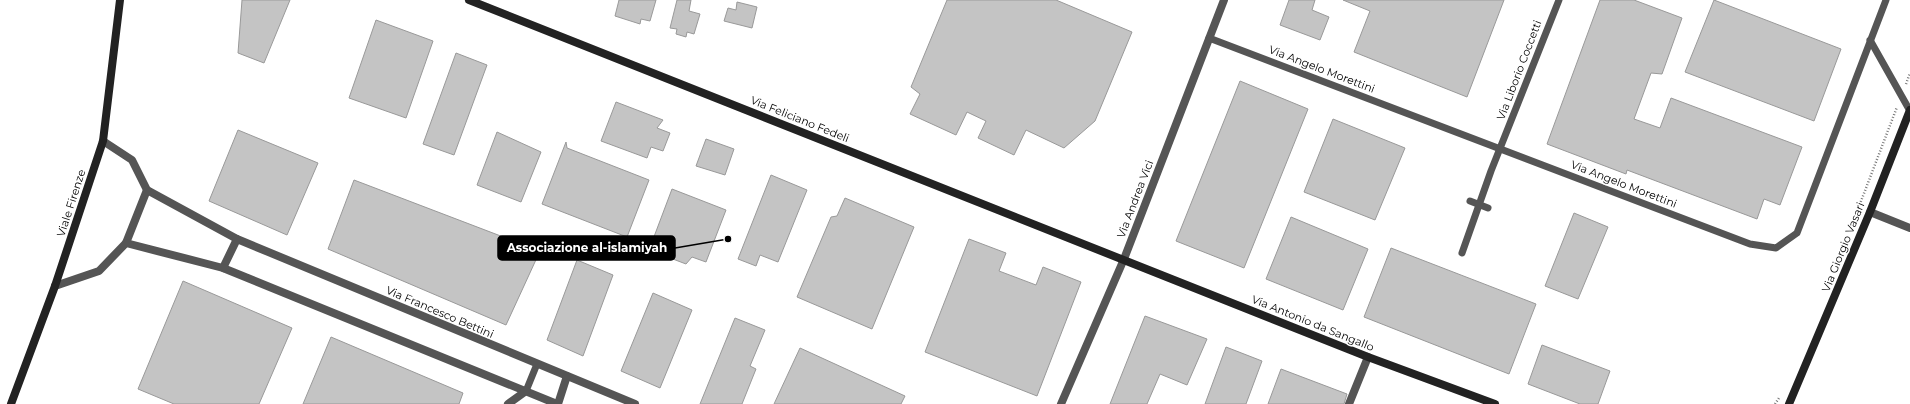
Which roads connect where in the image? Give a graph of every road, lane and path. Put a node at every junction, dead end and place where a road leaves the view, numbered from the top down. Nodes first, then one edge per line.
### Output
1 (120, 0) edge
2 (469, 0) edge
3 (1224, 0) edge
4 (1559, 0) edge
5 (1886, 0) edge
6 (1209, 38) junction
7 (1870, 40) junction
8 (1910, 110) edge
9 (103, 141) junction
10 (1500, 149) junction
11 (147, 190) junction
12 (1470, 201) dead end
13 (1480, 204) junction
14 (1488, 208) dead end
15 (1870, 212) junction
16 (1910, 228) edge
17 (237, 239) junction
18 (126, 243) junction
19 (1462, 253) dead end
20 (1124, 259) junction
21 (223, 268) junction
22 (55, 286) junction
23 (1368, 357) junction
24 (537, 364) junction
25 (567, 376) junction
26 (526, 391) junction
27 (1795, 393) junction
28 (11, 404) edge
29 (508, 404) edge
30 (558, 404) edge
31 (635, 404) edge
32 (1061, 404) edge
33 (1349, 404) edge
34 (1495, 404) edge
35 (1790, 404) edge
36 (1794, 404) edge

1 - 9 street, Viale Firenze
2 - 20 street, Via Feliciano Fedeli
3 - 6 street, Via Andrea Vici
4 - 10 lane, Via Liborio Coccetti
5 - 7 lane, Via Angelo Morettini
6 - 10 lane, Via Angelo Morettini
6 - 20 street, Via Andrea Vici
7 - 8 lane
7 - 10 lane, Via Angelo Morettini
8 - 15 street, Via Giorgio Vasari
9 - 11 street
9 - 22 street, Viale Firenze
10 - 13 lane, Via Liborio Coccetti
11 - 17 street, Via Francesco Bettini
11 - 18 street
12 - 13 lane
13 - 14 lane
13 - 19 lane, Via Liborio Coccetti
15 - 16 street
15 - 27 street, Via Giorgio Vasari
17 - 21 street
17 - 24 street, Via Francesco Bettini
18 - 21 street
18 - 22 street
20 - 23 street, Via Antonio da Sangallo
20 - 32 street, Via Andrea Vici
21 - 26 street
22 - 28 street, Viale Firenze
23 - 33 street
23 - 34 street, Via Antonio da Sangallo
24 - 25 street, Via Francesco Bettini
24 - 26 lane
25 - 30 street
25 - 31 street, Via Francesco Bettini
26 - 29 street
26 - 30 street
27 - 35 street, Via Giorgio Vasari
27 - 36 street, Via Giorgio Vasari

